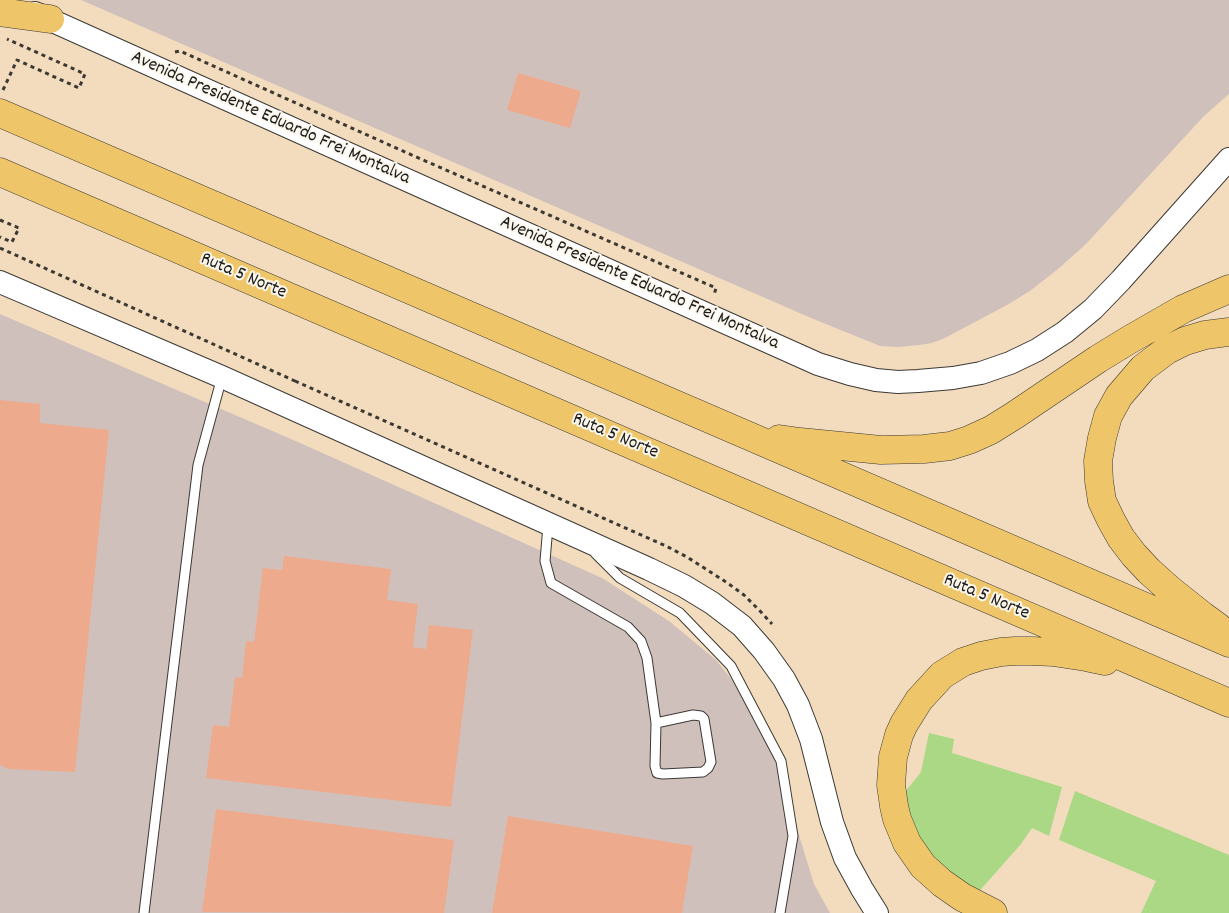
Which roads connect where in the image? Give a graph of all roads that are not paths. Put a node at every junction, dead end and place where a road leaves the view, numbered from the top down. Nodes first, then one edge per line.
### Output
1 (6, 0) edge
2 (0, 12) edge
3 (50, 19) junction
4 (0, 113) edge
5 (1229, 159) edge
6 (0, 172) edge
7 (0, 282) edge
8 (1229, 288) edge
9 (1229, 332) edge
10 (222, 376) junction
11 (741, 432) junction
12 (548, 523) junction
13 (579, 537) junction
14 (1229, 635) edge
15 (1229, 643) edge
16 (1178, 681) junction
17 (1229, 703) edge
18 (656, 723) junction
19 (144, 913) edge
20 (780, 913) edge
21 (877, 913) edge
22 (993, 913) edge

1 - 3 street, Avenida Presidente Eduardo Frei Montalva
2 - 3 highway
3 - 5 street, Avenida Presidente Eduardo Frei Montalva
4 - 11 highway
6 - 16 highway, Ruta 5 Norte
7 - 10 street
8 - 11 highway
9 - 14 highway
10 - 12 street
10 - 19 lane
11 - 15 highway
12 - 13 street
12 - 18 lane
13 - 20 lane
13 - 21 street
16 - 17 highway, Ruta 5 Norte
16 - 22 highway
18 - 18 lane

